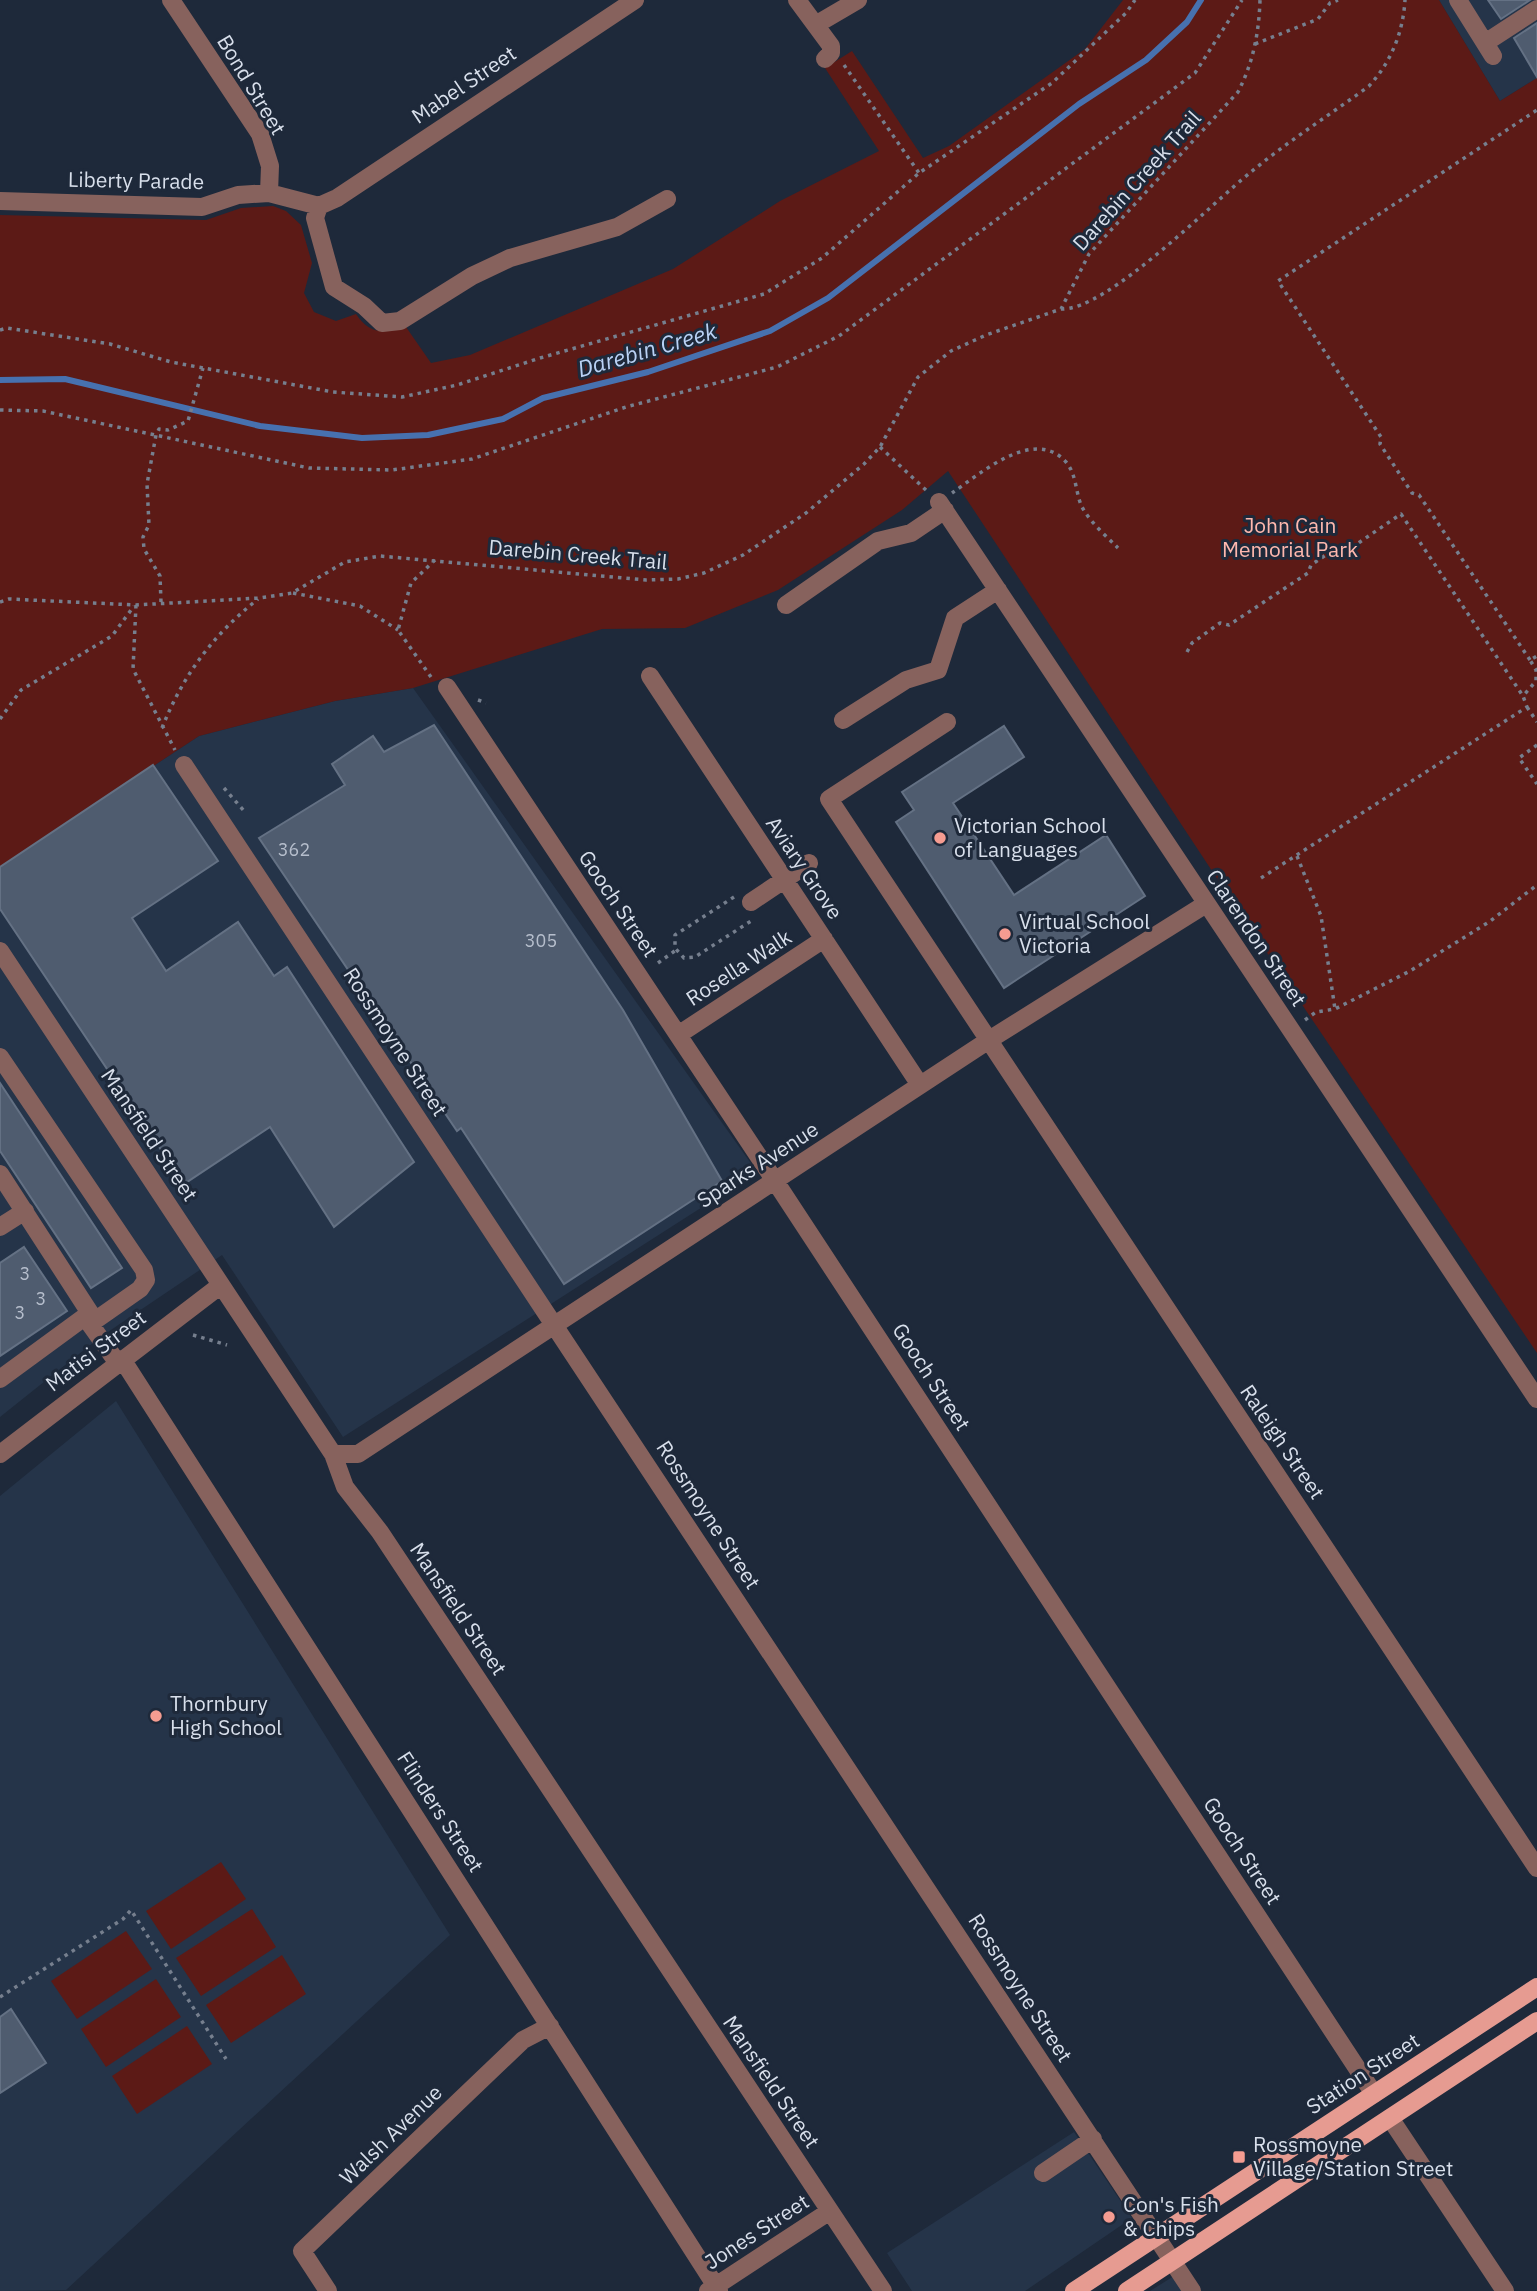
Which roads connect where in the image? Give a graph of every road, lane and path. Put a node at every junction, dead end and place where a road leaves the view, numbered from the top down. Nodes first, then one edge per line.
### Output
1 (170, 0) edge
2 (635, 0) edge
3 (797, 0) edge
4 (858, 0) edge
5 (1135, 0) edge
6 (1242, 0) edge
7 (1260, 0) edge
8 (1338, 0) edge
9 (1405, 0) edge
10 (1458, 0) edge
11 (1537, 9) edge
12 (817, 24) junction
13 (1255, 44) junction
14 (828, 53) joint
15 (1537, 110) edge
16 (919, 173) junction
17 (270, 192) junction
18 (667, 199) dead end
19 (0, 201) edge
20 (318, 206) junction
21 (1061, 309) junction
22 (0, 330) edge
23 (203, 368) junction
24 (0, 410) edge
25 (156, 435) junction
26 (880, 447) junction
27 (942, 506) junction
28 (1118, 548) dead end
29 (436, 559) junction
30 (998, 590) junction
31 (292, 593) junction
32 (260, 598) junction
33 (0, 602) edge
34 (161, 602) junction
35 (136, 605) junction
36 (786, 605) dead end
37 (398, 630) junction
38 (1188, 652) dead end
39 (1537, 656) edge
40 (1531, 660) junction
41 (650, 676) dead end
42 (447, 687) joint
43 (1522, 696) junction
44 (1527, 707) junction
45 (0, 719) edge
46 (843, 720) dead end
47 (947, 722) dead end
48 (1537, 722) edge
49 (162, 728) junction
50 (1537, 745) edge
51 (184, 765) joint
52 (1537, 784) edge
53 (1297, 855) junction
54 (809, 863) dead end
55 (1261, 878) dead end
56 (785, 880) junction
57 (1537, 885) edge
58 (750, 903) junction
59 (1206, 904) junction
60 (824, 939) junction
61 (677, 950) junction
62 (1, 953) edge
63 (658, 963) dead end
64 (1335, 1009) junction
65 (1290, 1029) junction
66 (678, 1035) junction
67 (989, 1040) junction
68 (0, 1058) edge
69 (920, 1085) junction
70 (0, 1174) edge
71 (775, 1181) junction
72 (25, 1211) junction
73 (0, 1227) edge
74 (221, 1285) junction
75 (90, 1318) junction
76 (555, 1326) junction
77 (193, 1335) dead end
78 (227, 1345) dead end
79 (119, 1361) junction
80 (0, 1378) edge
81 (1537, 1399) edge
82 (0, 1454) edge
83 (333, 1454) junction
84 (1537, 1868) edge
85 (1537, 1987) edge
86 (0, 1997) edge
87 (1537, 2021) edge
88 (550, 2026) junction
89 (226, 2059) dead end
90 (1374, 2094) junction
91 (1390, 2118) junction
92 (1093, 2139) junction
93 (1043, 2173) dead end
94 (830, 2211) junction
95 (1157, 2236) junction
96 (1172, 2261) junction
97 (714, 2289) edge
98 (328, 2291) edge
99 (883, 2291) edge
100 (1074, 2291) edge
101 (1127, 2291) edge
102 (1192, 2291) edge
103 (1505, 2291) edge

1 - 17 street, Bond Street
2 - 20 street, Mabel Street
3 - 12 street
4 - 12 street
5 - 16 path
6 - 25 path
7 - 13 path, Darebin Creek Trail
8 - 13 path
9 - 21 path
10 - 11 street
12 - 14 street
13 - 21 path, Darebin Creek Trail
14 - 16 path
15 - 40 path
16 - 23 path
17 - 19 street, Liberty Parade
17 - 20 street
18 - 20 street
21 - 26 path, Darebin Creek Trail
22 - 23 path
23 - 25 path
24 - 25 path
25 - 34 path
26 - 27 path
26 - 29 path, Darebin Creek Trail
27 - 28 path
27 - 30 street, Clarendon Street
27 - 36 street
29 - 31 path, Darebin Creek Trail
29 - 37 path
30 - 46 street
30 - 59 street, Clarendon Street
31 - 32 path, Darebin Creek Trail
31 - 37 path
32 - 34 path, Darebin Creek Trail
32 - 49 path
33 - 35 path, Darebin Creek Trail
34 - 35 path, Darebin Creek Trail
35 - 45 path
35 - 49 path
37 - 42 path
38 - 43 path
39 - 40 path
40 - 43 path
41 - 56 street, Aviary Grove
42 - 66 street, Gooch Street
43 - 44 path
44 - 48 path
44 - 53 path
47 - 67 street, Raleigh Street
49 - 51 path
50 - 52 path
51 - 76 street, Rossmoyne Street
53 - 55 path
53 - 64 path
54 - 56 street
56 - 58 street
56 - 60 street, Aviary Grove
57 - 64 path
58 - 61 path
58 - 61 path
59 - 65 street, Clarendon Street
59 - 67 street, Sparks Avenue
60 - 66 street, Rosella Walk
60 - 69 street, Aviary Grove
61 - 63 path
62 - 74 street, Mansfield Street
64 - 65 path
65 - 81 street, Clarendon Street
66 - 71 street, Gooch Street
67 - 69 street, Sparks Avenue
67 - 84 street, Raleigh Street
68 - 75 street
69 - 71 street, Sparks Avenue
70 - 72 street, Flinders Street
71 - 76 street, Sparks Avenue
71 - 90 street, Gooch Street
72 - 73 street
72 - 75 street, Flinders Street
74 - 79 street, Matisi Street
74 - 83 street, Mansfield Street
75 - 79 street, Flinders Street
75 - 80 street
76 - 83 street, Sparks Avenue
76 - 92 street, Rossmoyne Street
77 - 78 path
79 - 82 street, Matisi Street
79 - 88 street, Flinders Street
83 - 94 street, Mansfield Street
85 - 90 main road, Station Street
86 - 89 path
87 - 91 main road
88 - 97 street, Flinders Street
88 - 98 street, Walsh Avenue
90 - 95 main road, Station Street
91 - 96 main road
91 - 103 street
92 - 93 street
92 - 95 street, Rossmoyne Street
94 - 97 street, Jones Street
94 - 99 street, Mansfield Street
95 - 96 street, Rossmoyne Street
95 - 100 main road, Station Street
96 - 101 main road
96 - 102 street, Rossmoyne Street

